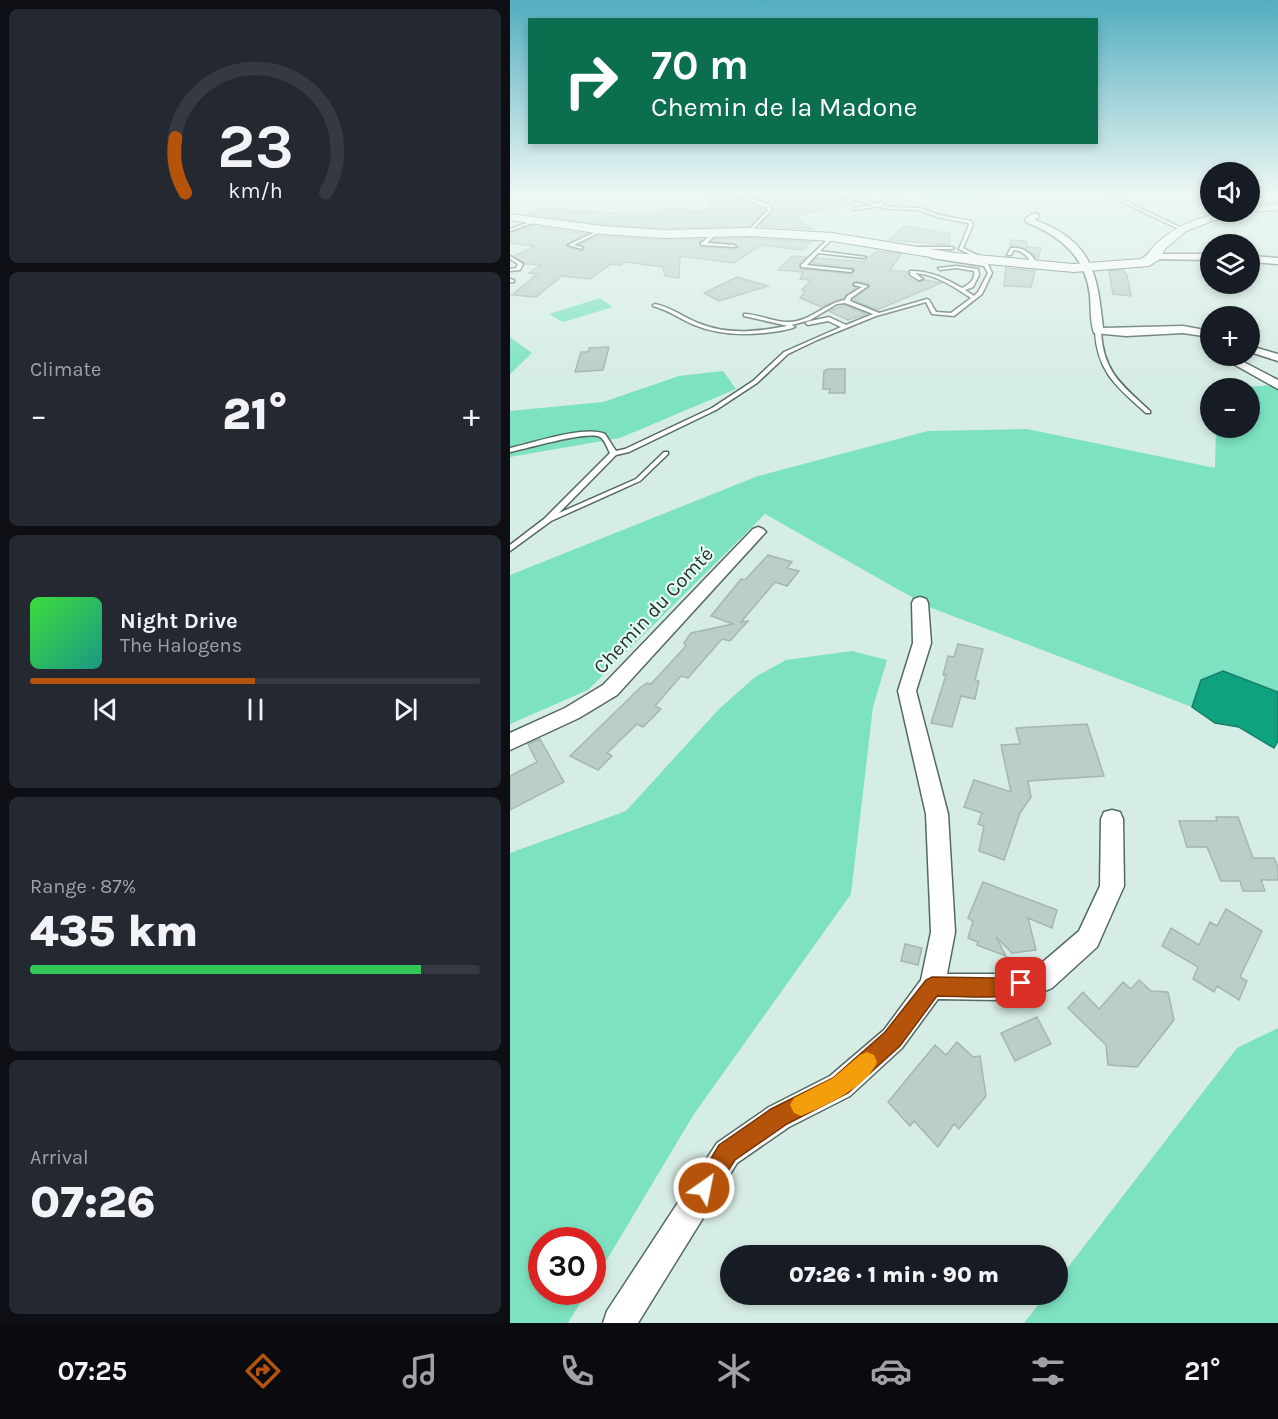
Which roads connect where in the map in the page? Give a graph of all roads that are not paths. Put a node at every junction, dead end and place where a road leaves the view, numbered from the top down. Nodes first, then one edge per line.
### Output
1 (815, 254) edge
2 (833, 254) edge
3 (934, 254) joint
4 (972, 254) edge
5 (1027, 254) edge
6 (1078, 254) edge
7 (1156, 256) joint
8 (510, 257) edge
9 (864, 257) dead end
10 (1200, 257) edge
11 (1260, 260) edge
12 (988, 261) junction
13 (1278, 261) edge
14 (1036, 266) junction
15 (1088, 267) junction
16 (940, 268) dead end
17 (510, 270) edge
18 (851, 271) dead end
19 (921, 279) dead end
20 (856, 284) dead end
21 (962, 290) junction
22 (974, 298) junction
23 (847, 302) junction
24 (655, 305) dead end
25 (746, 315) dead end
26 (877, 315) junction
27 (846, 327) junction
28 (1179, 329) junction
29 (1098, 330) junction
30 (1200, 331) edge
31 (1200, 341) edge
32 (1260, 352) edge
33 (1278, 358) edge
34 (1243, 366) edge
35 (1278, 386) edge
36 (1148, 412) dead end
37 (510, 450) edge
38 (614, 453) junction
39 (666, 453) dead end
40 (548, 521) junction
41 (758, 532) dead end
42 (510, 549) edge
43 (920, 603) dead end
44 (510, 742) edge
45 (1112, 819) dead end
46 (932, 986) junction
47 (620, 1323) edge

1 - 18 lane
2 - 9 lane
3 - 12 street
3 - 22 lane
4 - 12 lane
5 - 14 lane
6 - 15 street
7 - 10 street
7 - 15 street
8 - 17 lane
11 - 13 street
12 - 14 street
14 - 15 street
15 - 29 street
16 - 21 lane
19 - 21 lane
20 - 23 lane
21 - 22 lane
22 - 26 lane
23 - 25 lane
23 - 26 lane
24 - 27 lane
26 - 27 lane
27 - 38 lane
28 - 29 street
28 - 30 street
28 - 31 street
29 - 36 lane
32 - 33 street
34 - 35 street
37 - 38 lane
38 - 40 lane
39 - 40 lane
40 - 42 lane
41 - 44 street, Chemin du Comté
43 - 46 street
45 - 46 street
46 - 47 street

